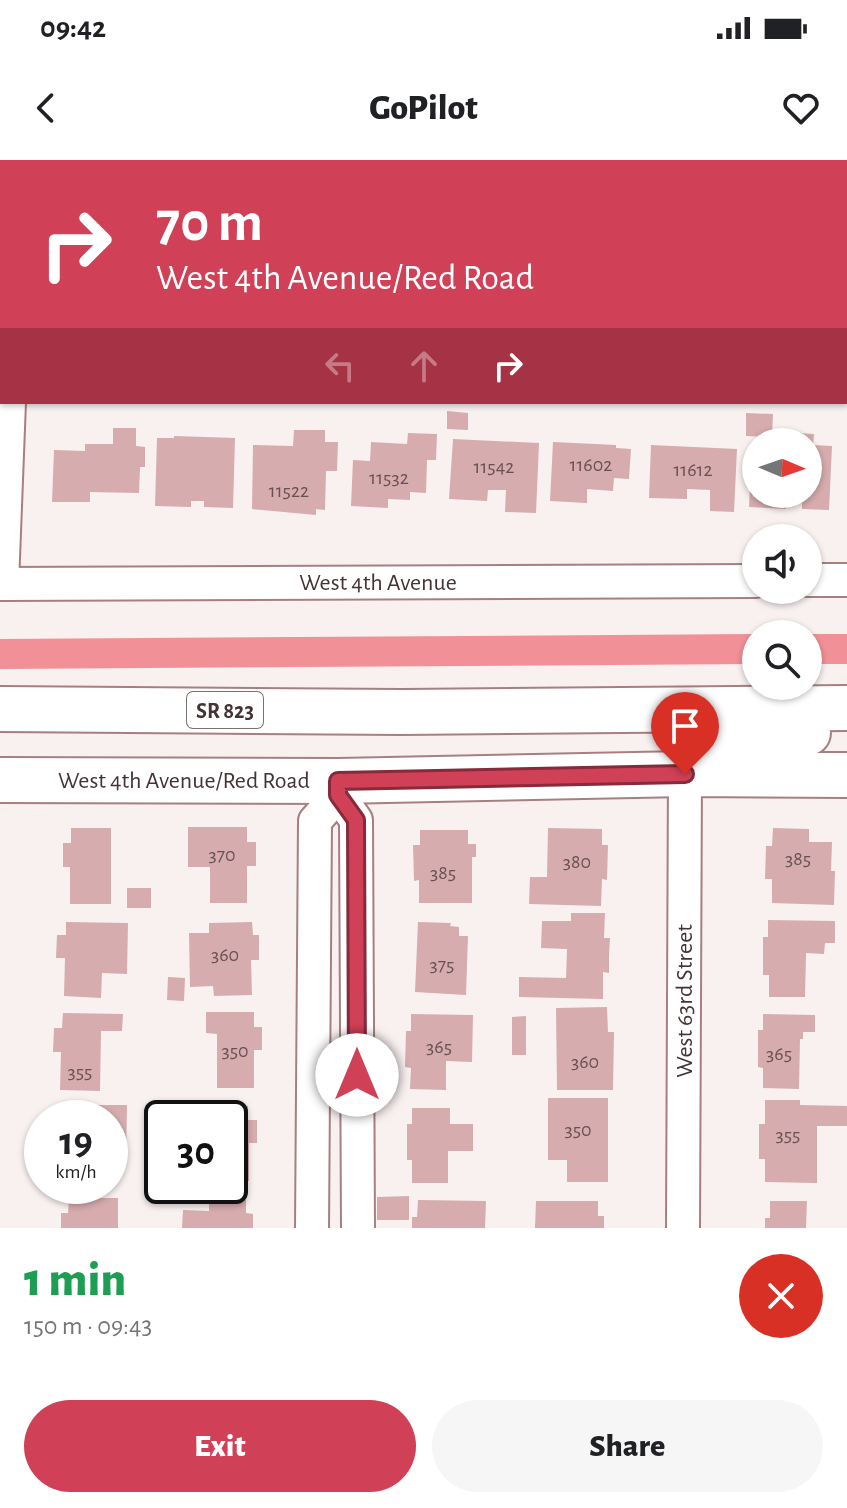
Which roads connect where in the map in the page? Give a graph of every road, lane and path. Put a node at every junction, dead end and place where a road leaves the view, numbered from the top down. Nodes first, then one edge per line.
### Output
1 (9, 404) edge
2 (822, 580) edge
3 (847, 580) edge
4 (742, 581) edge
5 (1, 584) edge
6 (847, 708) edge
7 (0, 709) edge
8 (580, 710) junction
9 (847, 733) edge
10 (685, 774) junction
11 (847, 775) edge
12 (0, 780) edge
13 (338, 788) junction
14 (312, 1228) edge
15 (358, 1228) edge
16 (683, 1228) edge

1 - 5 street
2 - 3 street
4 - 5 street, West 4th Avenue
6 - 8 main road, SR 823
7 - 8 main road, SR 823
8 - 10 main road
9 - 10 main road
10 - 11 main road, West 4th Avenue/Red Road
10 - 13 main road, West 4th Avenue/Red Road
10 - 16 street, West 63rd Street
12 - 13 main road, West 4th Avenue/Red Road
13 - 14 street
13 - 15 street

